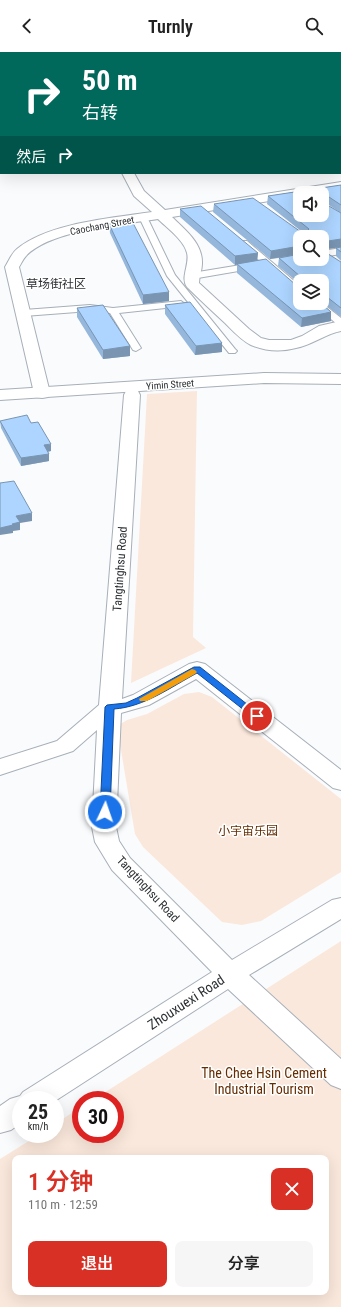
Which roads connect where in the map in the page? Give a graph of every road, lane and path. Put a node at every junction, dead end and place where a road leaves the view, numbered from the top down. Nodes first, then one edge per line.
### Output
1 (129, 174) edge
2 (341, 186) edge
3 (329, 188) edge
4 (293, 194) edge
5 (254, 199) junction
6 (201, 208) junction
7 (266, 209) edge
8 (160, 214) junction
9 (143, 217) junction
10 (213, 218) edge
11 (237, 238) edge
12 (341, 251) edge
13 (329, 252) edge
14 (329, 257) edge
15 (280, 261) edge
16 (336, 262) edge
17 (268, 263) junction
18 (6, 268) edge
19 (192, 276) junction
20 (293, 284) edge
21 (191, 303) junction
22 (324, 310) edge
23 (113, 311) junction
24 (24, 313) junction
25 (341, 324) edge
26 (136, 348) dead end
27 (232, 351) dead end
28 (341, 379) edge
29 (42, 393) junction
30 (0, 395) edge
31 (132, 396) dead end
32 (110, 707) junction
33 (0, 767) edge
34 (341, 782) edge
35 (341, 906) edge
36 (230, 974) junction
37 (341, 1077) edge
38 (47, 1091) edge
39 (12, 1114) edge
40 (0, 1121) edge

1 - 8 street
2 - 3 street, Caochang Street
4 - 5 street, Caochang Street
5 - 6 street, Caochang Street
5 - 7 lane
6 - 8 street, Caochang Street
6 - 10 lane
8 - 9 street, Caochang Street
8 - 19 street
9 - 18 street, Caochang Street
9 - 21 lane
11 - 17 lane
12 - 13 lane
14 - 16 lane
15 - 17 lane
17 - 19 lane
17 - 20 lane
18 - 24 street, Caochang Street
19 - 25 street
21 - 23 lane
21 - 27 lane
22 - 25 lane
23 - 24 lane
23 - 26 lane
24 - 29 street, Caochang Street
28 - 29 street, Yimin Street
29 - 30 street, Yimin Street
31 - 32 street, Tangtinghsu Road
32 - 33 street
32 - 34 street
32 - 36 street, Tangtinghsu Road
35 - 36 street, Zhouxuexi Road
36 - 37 street, Tangtinghsu Road
36 - 38 street, Zhouxuexi Road
39 - 40 street

